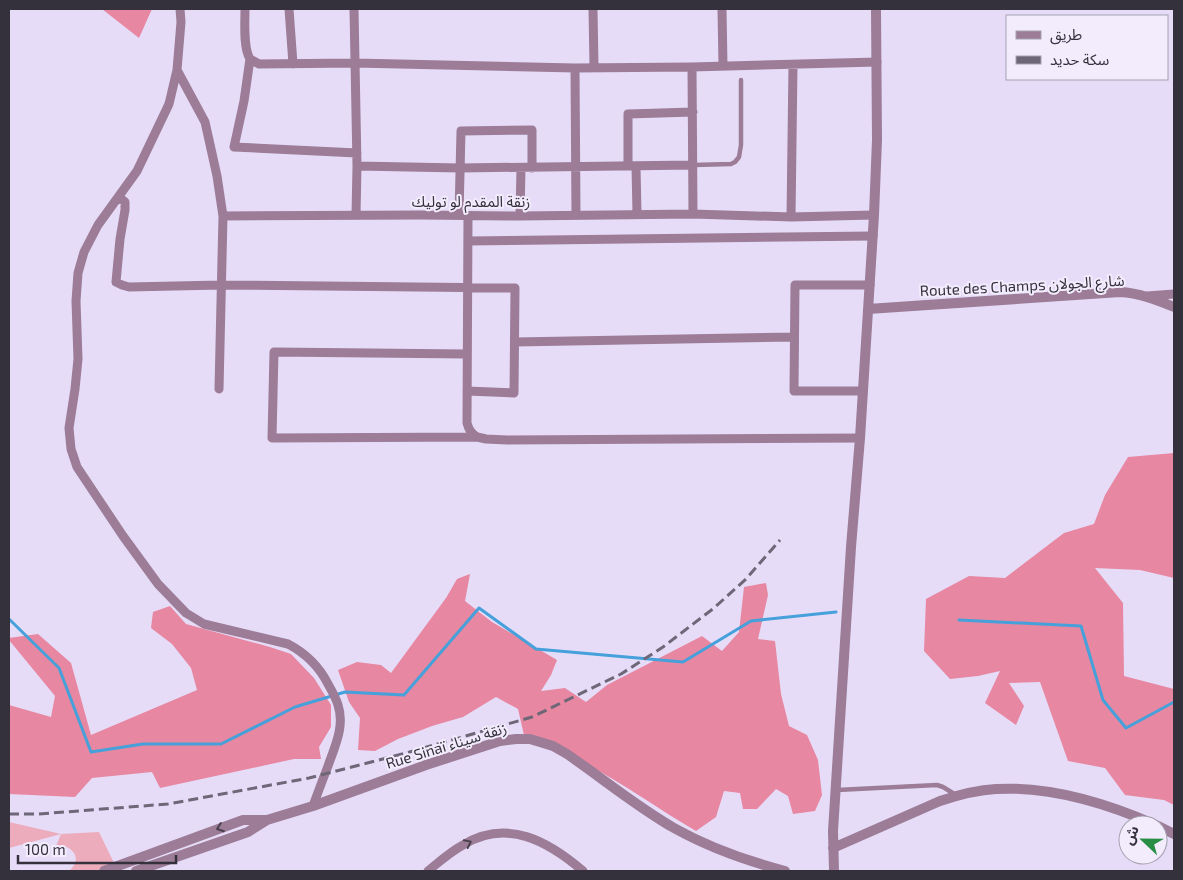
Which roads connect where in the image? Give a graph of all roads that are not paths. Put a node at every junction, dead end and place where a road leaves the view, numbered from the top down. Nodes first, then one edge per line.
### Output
1 (180, 9) edge
2 (245, 9) edge
3 (289, 9) edge
4 (354, 9) edge
5 (593, 9) edge
6 (722, 9) edge
7 (876, 9) edge
8 (250, 59) junction
9 (877, 62) junction
10 (355, 63) junction
11 (293, 64) junction
12 (793, 65) junction
13 (723, 66) junction
14 (594, 67) junction
15 (692, 67) junction
16 (575, 68) junction
17 (177, 70) junction
18 (741, 80) dead end
19 (693, 112) junction
20 (357, 153) junction
21 (693, 165) junction
22 (357, 166) junction
23 (632, 166) junction
24 (576, 167) junction
25 (460, 168) junction
26 (521, 168) junction
27 (532, 168) junction
28 (119, 197) junction
29 (637, 214) junction
30 (693, 214) junction
31 (356, 215) junction
32 (464, 215) junction
33 (576, 215) junction
34 (874, 215) junction
35 (222, 216) junction
36 (520, 216) junction
37 (791, 217) junction
38 (873, 236) junction
39 (468, 242) junction
40 (221, 285) junction
41 (870, 285) junction
42 (468, 288) junction
43 (1174, 294) edge
44 (1145, 296) junction
45 (1174, 307) edge
46 (868, 309) junction
47 (794, 337) junction
48 (515, 342) junction
49 (468, 354) junction
50 (219, 389) dead end
51 (863, 391) junction
52 (467, 392) junction
53 (477, 437) junction
54 (860, 438) junction
55 (836, 790) junction
56 (958, 795) junction
57 (313, 806) junction
58 (1128, 815) edge
59 (267, 820) junction
60 (833, 848) junction
61 (104, 871) edge
62 (136, 871) edge
63 (428, 871) edge
64 (583, 871) edge
65 (785, 871) edge
66 (833, 871) edge

1 - 17 street
2 - 8 street
3 - 11 street
4 - 10 street
5 - 14 street
6 - 13 street
7 - 9 street
8 - 11 street
8 - 20 street
9 - 12 street
9 - 34 street
10 - 11 street
10 - 16 street
10 - 20 street
12 - 13 street
12 - 37 street
13 - 15 street
14 - 15 street
14 - 16 street
15 - 19 street
16 - 24 street
17 - 28 street
17 - 35 street
18 - 21 lane
19 - 21 street
19 - 23 street
20 - 22 street
21 - 23 street
21 - 30 street
22 - 25 street
22 - 31 street
23 - 24 street
23 - 29 street
24 - 27 street
24 - 33 street
25 - 26 street
25 - 27 street
25 - 32 street
26 - 27 street
26 - 36 street
28 - 40 street
28 - 57 street
29 - 30 street, زنقة المقدم لو توليك
29 - 33 street, زنقة المقدم لو توليك
30 - 37 street, زنقة المقدم لو توليك
31 - 32 street, زنقة المقدم لو توليك
31 - 35 street, زنقة المقدم لو توليك
32 - 36 street, زنقة المقدم لو توليك
32 - 39 street
33 - 36 street, زنقة المقدم لو توليك
34 - 37 street, زنقة المقدم لو توليك
34 - 38 street
35 - 40 street
38 - 39 street
38 - 41 street
39 - 42 street
40 - 42 street
40 - 50 street
41 - 46 street
41 - 47 street
42 - 48 street
42 - 49 street
43 - 44 street
44 - 45 street, Route des Champs شارع الجولان
44 - 46 street, Route des Champs شارع الجولان
46 - 51 street
47 - 48 street
47 - 51 street
48 - 52 street
49 - 52 street
49 - 53 street
51 - 54 street
52 - 53 street
53 - 54 street
54 - 55 street
55 - 56 lane
55 - 60 street
56 - 58 street
56 - 60 street
57 - 59 street, Rue Sinaï زنقة سيناء
57 - 65 street, Rue Sinaï زنقة سيناء
59 -> 61 street, Rue Sinaï زنقة سيناء
59 - 62 street, Rue Sinaï زنقة سيناء
60 - 66 street
63 -> 64 street

